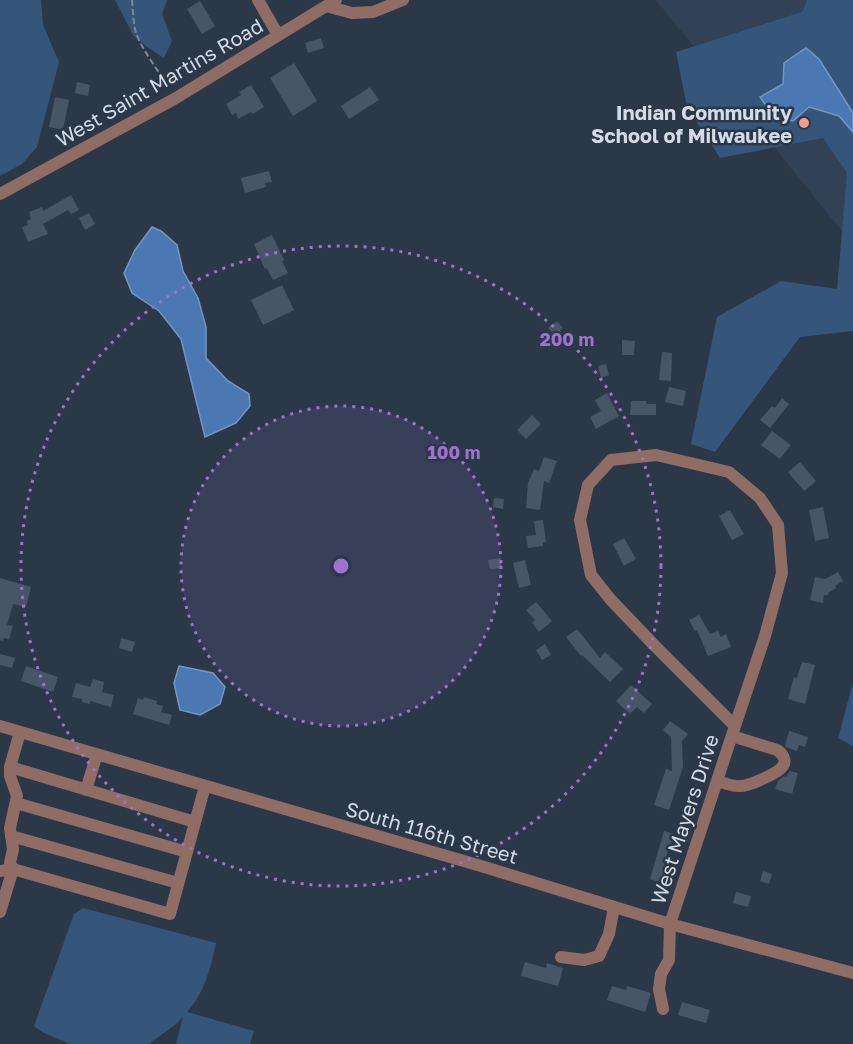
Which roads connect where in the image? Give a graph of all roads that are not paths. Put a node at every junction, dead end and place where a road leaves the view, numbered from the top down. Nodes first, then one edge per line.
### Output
1 (258, 0) edge
2 (403, 0) edge
3 (331, 3) edge
4 (278, 35) junction
5 (0, 194) edge
6 (0, 726) edge
7 (734, 731) junction
8 (20, 732) junction
9 (97, 754) junction
10 (10, 766) junction
11 (717, 782) junction
12 (205, 786) junction
13 (86, 790) junction
14 (16, 804) junction
15 (195, 822) junction
16 (11, 836) junction
17 (187, 852) junction
18 (13, 869) junction
19 (0, 871) edge
20 (178, 883) junction
21 (614, 907) junction
22 (0, 912) edge
23 (670, 924) junction
24 (561, 957) dead end
25 (853, 973) edge
26 (663, 1009) dead end

1 - 4 street
2 - 3 street
3 - 4 street, West Saint Martins Road
4 - 5 street, West Saint Martins Road
6 - 8 street, South 116th Street
7 - 7 street, West Mayers Drive
7 - 11 street, West Mayers Drive
7 - 11 street
8 - 9 street, South 116th Street
8 - 10 street
9 - 12 street, South 116th Street
9 - 13 street
10 - 13 street
10 - 14 street
11 - 23 street, West Mayers Drive
12 - 15 street
12 - 21 street, South 116th Street
13 - 15 street
14 - 16 street
14 - 17 street
15 - 17 street
16 - 18 street
16 - 20 street
17 - 20 street
18 - 19 street
18 - 20 street
18 - 22 street
21 - 23 street, South 116th Street
21 - 24 street
23 - 25 street, South 116th Street
23 - 26 street, West Mayers Drive

